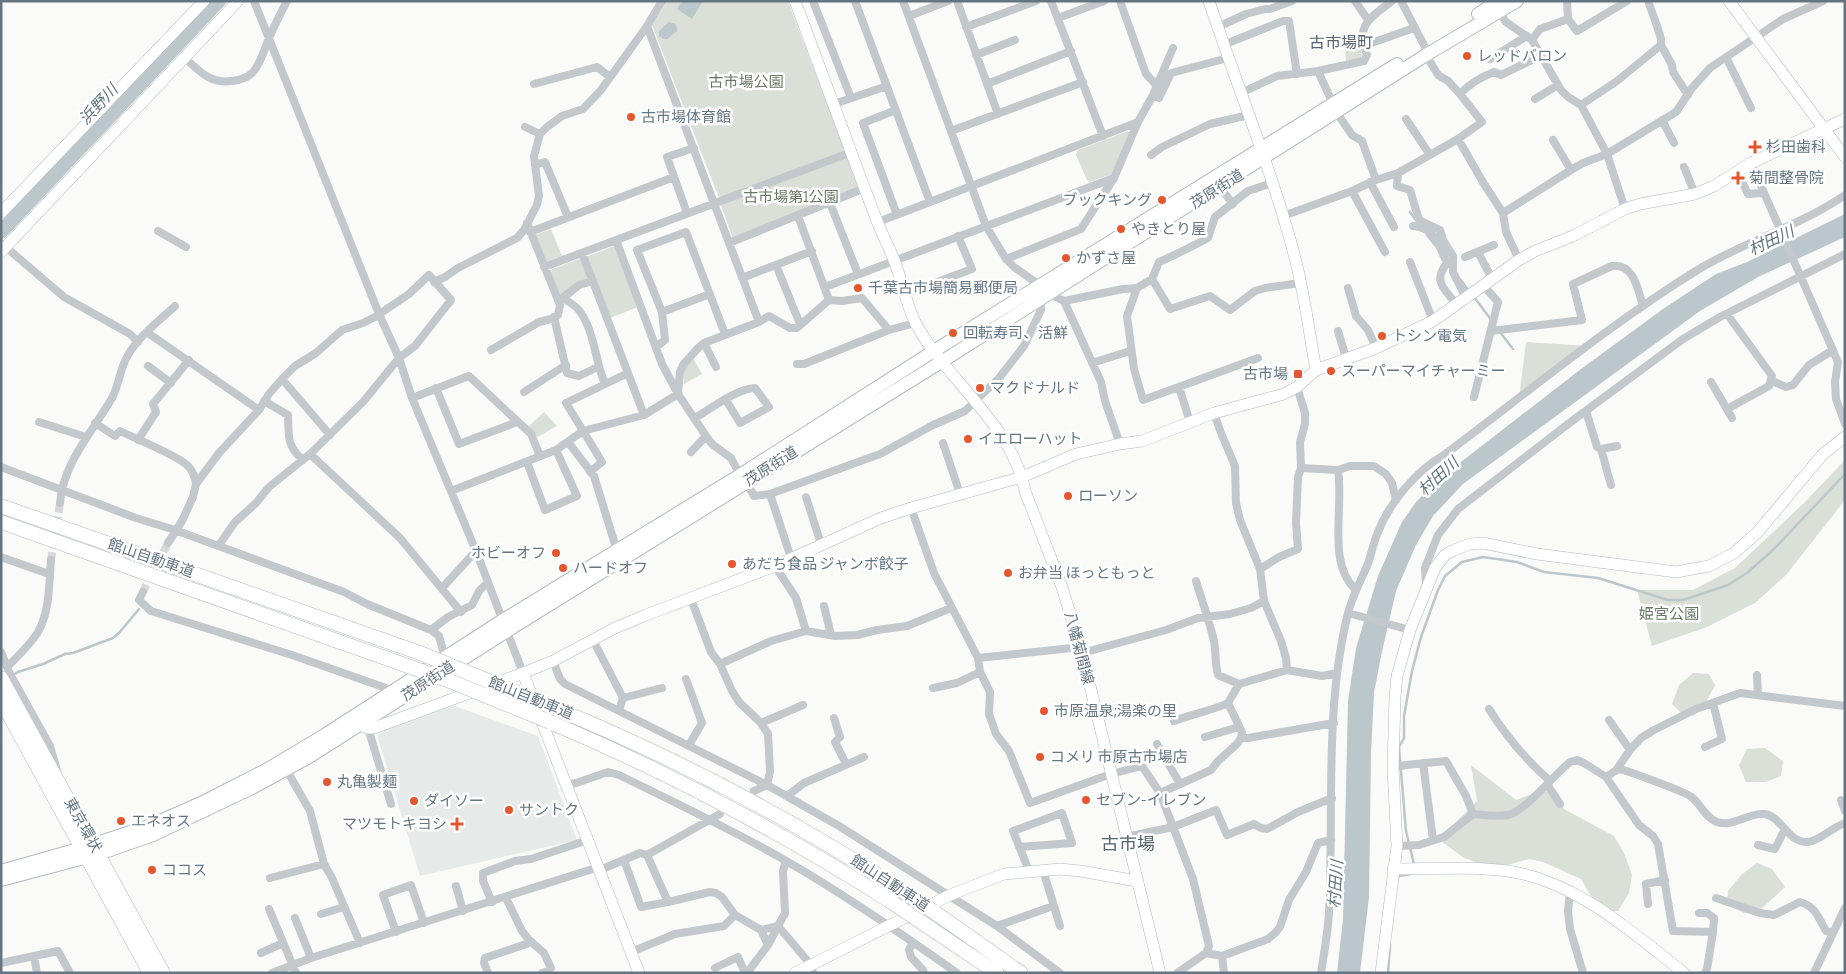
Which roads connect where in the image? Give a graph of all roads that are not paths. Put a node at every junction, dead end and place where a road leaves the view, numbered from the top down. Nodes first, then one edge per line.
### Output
1 (204, 1) edge
2 (238, 1) edge
3 (254, 1) edge
4 (287, 1) edge
5 (662, 1) edge
6 (795, 1) edge
7 (813, 1) edge
8 (855, 1) edge
9 (903, 1) edge
10 (948, 1) edge
11 (957, 1) edge
12 (1036, 1) edge
13 (1051, 1) edge
14 (1104, 1) edge
15 (1120, 1) edge
16 (1209, 1) edge
17 (1292, 1) edge
18 (1355, 1) edge
19 (1392, 1) edge
20 (1401, 1) edge
21 (1517, 1) edge
22 (1566, 1) edge
23 (1627, 1) edge
24 (1648, 1) edge
25 (1729, 1) edge
26 (1823, 1) edge
27 (1496, 4) edge
28 (909, 16) junction
29 (1058, 18) junction
30 (1568, 19) junction
31 (1368, 20) junction
32 (647, 26) junction
33 (966, 26) junction
34 (1218, 27) junction
35 (1414, 28) junction
36 (827, 36) junction
37 (269, 38) junction
38 (1530, 38) junction
39 (1756, 38) junction
40 (1015, 40) dead end
41 (811, 44) junction
42 (1223, 45) junction
43 (1661, 45) junction
44 (1363, 46) junction
45 (1173, 48) dead end
46 (1071, 51) junction
47 (1425, 51) junction
48 (976, 55) junction
49 (1540, 56) junction
50 (1726, 57) junction
51 (185, 58) junction
52 (1228, 58) junction
53 (1490, 58) dead end
54 (1318, 71) junction
55 (1297, 74) junction
56 (610, 77) junction
57 (1082, 82) junction
58 (534, 84) dead end
59 (987, 84) junction
60 (887, 86) junction
61 (1157, 86) junction
62 (1558, 86) junction
63 (1242, 93) junction
64 (1460, 94) junction
65 (1153, 95) junction
66 (1688, 95) junction
67 (851, 98) junction
68 (1535, 99) dead end
69 (834, 104) junction
70 (1581, 105) junction
71 (1335, 108) junction
72 (1751, 108) dead end
73 (896, 110) junction
74 (998, 114) junction
75 (1249, 116) junction
76 (1406, 119) dead end
77 (1845, 119) edge
78 (1662, 120) junction
79 (1138, 122) junction
80 (525, 127) dead end
81 (1825, 129) junction
82 (951, 131) junction
83 (540, 134) junction
84 (1103, 136) junction
85 (1458, 139) junction
86 (1553, 140) dead end
87 (1674, 144) dead end
88 (694, 148) junction
89 (852, 152) junction
90 (1262, 154) junction
91 (1607, 154) junction
92 (1152, 155) dead end
93 (1430, 155) junction
94 (1845, 157) edge
95 (1751, 162) junction
96 (535, 166) junction
97 (1684, 167) dead end
98 (1571, 170) junction
99 (1737, 170) junction
100 (1398, 173) junction
101 (674, 177) junction
102 (1114, 178) junction
103 (1373, 181) junction
104 (1272, 183) junction
105 (972, 186) junction
106 (1220, 187) junction
107 (866, 188) junction
108 (1352, 191) junction
109 (1764, 193) junction
110 (1695, 194) junction
111 (1845, 195) edge
112 (930, 202) junction
113 (715, 203) junction
114 (830, 203) junction
115 (1233, 204) junction
116 (1625, 210) junction
117 (1503, 212) junction
118 (1, 213) edge
119 (687, 213) junction
120 (897, 215) junction
121 (798, 216) junction
122 (1283, 216) junction
123 (568, 217) junction
124 (668, 221) junction
125 (878, 222) junction
126 (527, 223) junction
127 (986, 226) junction
128 (1413, 226) dead end
129 (1394, 227) dead end
130 (1780, 228) junction
131 (158, 231) dead end
132 (530, 232) junction
133 (958, 236) junction
134 (673, 237) junction
135 (616, 240) junction
136 (730, 243) junction
137 (1494, 245) dead end
138 (3, 247) edge
139 (186, 247) dead end
140 (812, 250) junction
141 (1385, 252) dead end
142 (1478, 252) junction
143 (582, 253) junction
144 (1845, 254) edge
145 (1465, 257) dead end
146 (1006, 259) junction
147 (894, 260) junction
148 (1519, 260) junction
149 (1410, 262) dead end
150 (776, 265) junction
151 (544, 267) junction
152 (858, 274) junction
153 (1802, 277) junction
154 (742, 278) junction
155 (1152, 279) junction
156 (593, 281) junction
157 (434, 282) junction
158 (1488, 282) junction
159 (1300, 283) junction
160 (825, 287) junction
161 (1138, 288) junction
162 (1348, 288) dead end
163 (1043, 293) junction
164 (710, 294) junction
165 (905, 294) junction
166 (561, 299) junction
167 (829, 300) junction
168 (1064, 300) junction
169 (1461, 302) junction
170 (175, 306) dead end
171 (1643, 306) junction
172 (662, 312) junction
173 (379, 314) junction
174 (1727, 314) junction
175 (554, 317) junction
176 (759, 322) junction
177 (1433, 322) junction
178 (916, 323) junction
179 (800, 324) junction
180 (889, 330) junction
181 (1338, 330) dead end
182 (1491, 331) junction
183 (148, 332) junction
184 (725, 334) junction
185 (138, 342) junction
186 (704, 343) junction
187 (656, 347) junction
188 (1376, 348) junction
189 (491, 350) dead end
190 (1833, 350) junction
191 (1130, 351) junction
192 (938, 356) junction
193 (398, 358) junction
194 (1258, 358) dead end
195 (1346, 358) junction
196 (189, 360) junction
197 (1092, 363) junction
198 (797, 364) dead end
199 (566, 365) junction
200 (148, 366) dead end
201 (598, 367) junction
202 (716, 367) dead end
203 (1316, 370) junction
204 (628, 373) junction
205 (282, 379) junction
206 (1772, 381) junction
207 (1711, 382) dead end
208 (171, 383) junction
209 (605, 384) junction
210 (1179, 386) junction
211 (1297, 387) junction
212 (436, 388) junction
213 (524, 392) dead end
214 (678, 394) junction
215 (1474, 397) dead end
216 (412, 398) junction
217 (726, 400) junction
218 (264, 401) junction
219 (975, 402) junction
220 (1727, 409) junction
221 (259, 410) junction
222 (1586, 410) junction
223 (1214, 412) junction
224 (644, 415) junction
225 (695, 418) junction
226 (1732, 418) dead end
227 (39, 422) dead end
228 (517, 422) junction
229 (1190, 422) junction
230 (95, 423) junction
231 (1845, 424) edge
232 (583, 431) junction
233 (330, 435) junction
234 (706, 436) junction
235 (86, 437) junction
236 (1845, 437) edge
237 (138, 440) junction
238 (568, 442) junction
239 (943, 443) dead end
240 (1120, 444) junction
241 (1617, 446) dead end
242 (1600, 449) junction
243 (556, 450) junction
244 (691, 452) dead end
245 (310, 454) junction
246 (540, 456) junction
247 (303, 460) junction
248 (527, 462) junction
249 (1, 468) edge
250 (1301, 468) junction
251 (1338, 470) junction
252 (590, 472) junction
253 (1022, 477) junction
254 (743, 478) junction
255 (196, 484) junction
256 (1611, 485) dead end
257 (61, 490) junction
258 (451, 491) junction
259 (770, 494) junction
260 (960, 494) junction
261 (806, 497) dead end
262 (1396, 500) junction
263 (60, 503) tunnel mouth
264 (1, 506) edge
265 (911, 508) junction
266 (1, 522) edge
267 (175, 530) junction
268 (168, 543) tunnel mouth
269 (821, 544) junction
270 (219, 545) junction
271 (476, 551) junction
272 (617, 551) junction
273 (1, 557) edge
274 (791, 558) junction
275 (51, 560) tunnel mouth
276 (775, 566) junction
277 (1260, 569) junction
278 (50, 574) junction
279 (1196, 580) dead end
280 (488, 582) junction
281 (1427, 586) junction
282 (442, 588) junction
283 (1355, 589) junction
284 (143, 592) dead end
285 (691, 599) junction
286 (1264, 601) junction
287 (824, 606) dead end
288 (951, 608) junction
289 (461, 612) junction
290 (1348, 613) junction
291 (1206, 617) junction
292 (505, 625) junction
293 (431, 630) junction
294 (1410, 630) junction
295 (806, 631) junction
296 (831, 635) junction
297 (593, 640) junction
298 (1082, 650) junction
299 (1, 652) edge
300 (446, 658) junction
301 (978, 658) junction
302 (552, 660) junction
303 (720, 664) junction
304 (1287, 670) junction
305 (4, 672) edge
306 (980, 672) junction
307 (523, 673) junction
308 (1337, 674) junction
309 (1757, 675) dead end
310 (686, 679) dead end
311 (1239, 684) junction
312 (662, 688) dead end
313 (933, 688) dead end
314 (391, 693) junction
315 (1758, 695) junction
316 (624, 698) junction
317 (1, 700) edge
318 (1228, 703) junction
319 (1713, 703) junction
320 (803, 705) dead end
321 (1845, 706) edge
322 (1489, 709) dead end
323 (619, 710) junction
324 (1, 717) edge
325 (834, 718) dead end
326 (1609, 720) dead end
327 (1174, 721) dead end
328 (761, 723) junction
329 (1334, 723) junction
330 (358, 724) junction
331 (1239, 727) junction
332 (1205, 737) dead end
333 (1241, 738) junction
334 (1157, 744) dead end
335 (690, 746) junction
336 (1705, 747) dead end
337 (1630, 750) junction
338 (864, 757) dead end
339 (1423, 763) junction
340 (846, 764) junction
341 (1393, 768) junction
342 (286, 769) junction
343 (1617, 769) junction
344 (1111, 774) junction
345 (1606, 777) junction
346 (1548, 782) junction
347 (54, 784) junction
348 (566, 784) junction
349 (1180, 784) junction
350 (767, 785) junction
351 (754, 791) dead end
352 (1160, 793) junction
353 (787, 796) junction
354 (1332, 798) junction
355 (1841, 800) dead end
356 (391, 804) dead end
357 (1560, 804) dead end
358 (1845, 811) edge
359 (720, 814) dead end
360 (1473, 814) junction
361 (709, 820) junction
362 (1845, 822) edge
363 (1173, 827) junction
364 (1785, 829) junction
365 (1126, 837) junction
366 (588, 840) junction
367 (1331, 840) junction
368 (1433, 840) junction
369 (1758, 845) dead end
370 (1397, 846) junction
371 (1019, 847) junction
372 (88, 849) junction
373 (647, 855) junction
374 (624, 860) junction
375 (786, 861) junction
376 (324, 864) junction
377 (599, 869) junction
378 (1394, 869) junction
379 (1043, 870) junction
380 (1, 871) edge
381 (1029, 871) junction
382 (270, 878) dead end
383 (1, 880) edge
384 (1665, 880) junction
385 (1137, 881) junction
386 (456, 886) dead end
387 (1570, 892) junction
388 (950, 896) junction
389 (506, 898) junction
390 (1716, 898) dead end
391 (492, 902) junction
392 (668, 902) junction
393 (1648, 904) dead end
394 (1053, 906) junction
395 (344, 907) junction
396 (1845, 908) edge
397 (269, 909) dead end
398 (463, 911) junction
399 (1698, 913) dead end
400 (321, 914) dead end
401 (735, 915) junction
402 (294, 918) dead end
403 (424, 923) junction
404 (778, 926) junction
405 (890, 926) junction
406 (997, 926) junction
407 (1060, 926) dead end
408 (761, 930) junction
409 (396, 932) junction
410 (1713, 932) junction
411 (1832, 933) junction
412 (532, 942) junction
413 (913, 942) junction
414 (283, 943) junction
415 (360, 943) junction
416 (768, 946) junction
417 (631, 952) junction
418 (261, 953) dead end
419 (1206, 953) junction
420 (34, 956) junction
421 (1222, 956) junction
422 (311, 958) junction
423 (1, 963) edge
424 (715, 968) dead end
425 (294, 969) edge
426 (812, 969) edge
427 (37, 973) edge
428 (70, 973) edge
429 (150, 973) edge
430 (163, 973) edge
431 (272, 973) edge
432 (488, 973) edge
433 (542, 973) edge
434 (640, 973) edge
435 (746, 973) edge
436 (795, 973) edge
437 (924, 973) edge
438 (957, 973) edge
439 (997, 973) edge
440 (1021, 973) edge
441 (1060, 973) edge
442 (1160, 973) edge
443 (1177, 973) edge
444 (1224, 973) edge
445 (1321, 973) edge
446 (1381, 973) edge
447 (1583, 973) edge
448 (1684, 973) edge
449 (1705, 973) edge
450 (1814, 973) edge

1 - 118 street
2 - 51 street
3 - 37 street
4 - 37 street
5 - 32 street
6 - 41 street, 八幡菊間線
7 - 36 street
8 - 60 street
9 - 28 street
10 - 28 street
11 - 33 street
12 - 33 street
13 - 29 street
14 - 29 street
15 - 61 street
16 - 34 street
17 - 34 street
18 - 31 street
19 - 31 street
20 - 35 street
21 - 27 main road, 茂原街道
22 - 30 street
23 - 30 street
24 - 43 street
25 - 39 street
26 - 39 street
27 - 38 street
27 - 47 main road, 茂原街道
28 - 82 street
29 - 46 street
30 - 38 street
31 - 44 street
32 - 56 street
32 - 88 street
33 - 48 street
34 - 42 street
35 - 44 street
35 - 47 street
36 - 41 street
36 - 67 street
37 - 51 street
37 - 173 street
38 - 49 street
38 - 53 street
39 - 50 street
39 - 81 street
40 - 48 street
41 - 69 street, 八幡菊間線
42 - 52 street
42 - 55 street
43 - 66 street
43 - 70 street
44 - 54 street
45 - 61 street
46 - 57 street
46 - 59 street
47 - 64 street
47 - 71 main road, 茂原街道
48 - 59 street
49 - 62 street
49 - 64 street
50 - 66 street
50 - 72 street
51 - 138 street
52 - 63 street
52 - 65 street
54 - 55 street
54 - 71 street
55 - 63 street
56 - 58 street
56 - 83 street
57 - 74 street
57 - 84 street
59 - 74 street
60 - 67 street
60 - 73 street
61 - 65 street
62 - 68 street
62 - 70 street
63 - 75 street
64 - 85 street
65 - 79 street
66 - 78 street
67 - 69 street
69 - 89 street, 八幡菊間線
70 - 91 street
71 - 90 main road, 茂原街道
71 - 103 street
73 - 112 street
73 - 120 street
74 - 82 street
75 - 90 street
75 - 92 street
76 - 93 street
77 - 81 street
78 - 87 street
78 - 91 street
79 - 84 street
79 - 102 street
80 - 83 street
81 - 94 street
81 - 95 street
82 - 105 street
83 - 96 street
84 - 105 street
85 - 93 street
85 - 117 street
86 - 98 street
88 - 101 street
88 - 113 street
89 - 107 street, 八幡菊間線
89 - 113 street
90 - 104 street
90 - 106 main road, 茂原街道
90 - 163 main road, 茂原街道
91 - 98 street
91 - 116 street
93 - 100 street
95 - 99 street
95 - 109 street
96 - 123 street
96 - 126 street
97 - 110 street
98 - 117 street
99 - 109 street
99 - 110 street
100 - 103 street
100 - 169 street
101 - 119 street
101 - 123 street
102 - 127 street
102 - 146 street
103 - 108 street
103 - 129 street
104 - 115 street
104 - 122 street
105 - 112 street
105 - 127 street
106 - 115 street
106 - 163 main road, 茂原街道
107 - 114 street
107 - 125 street, 八幡菊間線
108 - 122 street
108 - 141 street
109 - 130 street
110 - 116 street
111 - 130 street
112 - 120 street
113 - 119 street
113 - 136 street
114 - 121 street
114 - 152 street
115 - 155 street
116 - 148 street
117 - 148 street
119 - 124 street
120 - 125 street
121 - 136 street
121 - 140 street
122 - 159 street
123 - 132 street
124 - 134 street
124 - 135 street
125 - 147 street, 八幡菊間線
126 - 132 street
126 - 157 street
127 - 133 street
127 - 146 street
128 - 169 street
130 - 153 street
130 - 171 street
131 - 139 street
132 - 151 street
133 - 147 street
133 - 165 street
134 - 164 street
134 - 172 street
135 - 143 street
135 - 187 street
136 - 154 street
137 - 142 street
138 - 185 street
140 - 150 street
140 - 160 street
142 - 145 street
142 - 158 street
143 - 151 street
143 - 156 street
144 - 153 street
146 - 163 street
147 - 152 street
147 - 165 street, 八幡菊間線
148 - 158 street
149 - 177 street
150 - 154 street
150 - 179 street
151 - 166 street
152 - 160 street
153 - 174 street
153 - 190 street
154 - 176 street
155 - 159 street
155 - 161 street
156 - 166 street
156 - 204 street
157 - 173 street
157 - 193 street
158 - 169 street
158 - 182 street
159 - 203 street
160 - 167 street
161 - 168 street
161 - 191 street
162 - 188 street
163 - 168 street
163 - 192 main road, 茂原街道
163 - 219 street
164 - 172 street
164 - 184 street
165 - 178 street, 八幡菊間線
166 - 175 street
166 - 201 street
167 - 179 street
167 - 180 street
168 - 197 street
169 - 177 street
170 - 183 street
171 - 182 street
171 - 262 street
172 - 187 street
173 - 193 street
173 - 205 street
174 - 206 street
174 - 222 street
175 - 189 street
175 - 199 street
176 - 179 street
176 - 184 street
177 - 188 street
178 - 180 street
178 - 192 street, 八幡菊間線
180 - 198 street
181 - 195 street
182 - 215 street
183 - 185 street
183 - 196 street
184 - 186 street
185 - 230 street
186 - 202 street
186 - 214 street
187 - 214 street
188 - 195 street
190 - 206 street
190 - 231 street
191 - 197 street
191 - 210 street
192 - 219 street, 八幡菊間線
192 - 254 main road, 茂原街道
193 - 216 street
193 - 233 street
194 - 210 street
195 - 203 street
196 - 208 street
196 - 221 street
197 - 240 street
199 - 201 street
199 - 213 street
200 - 208 street
201 - 209 street
203 - 211 street
204 - 209 street
204 - 224 street
205 - 218 street
205 - 233 street
206 - 220 street
207 - 220 street
208 - 237 street
209 - 232 street
210 - 229 street
211 - 223 street
211 - 250 street
212 - 216 street
212 - 228 street
212 - 228 street
214 - 224 street
214 - 225 street
216 - 258 street
217 - 217 street
217 - 225 street
218 - 221 street
218 - 247 street
219 - 253 street, 八幡菊間線
219 - 259 street
220 - 226 street
221 - 255 street
222 - 242 street
222 - 281 street
223 - 229 street
223 - 277 street
224 - 232 street
225 - 234 street
227 - 235 street
228 - 246 street
229 - 240 street
230 - 235 street
230 - 237 street
232 - 238 street
232 - 252 street
233 - 245 street
234 - 244 street
234 - 254 street
235 - 257 street
236 - 281 street
237 - 255 street
238 - 243 street
238 - 252 street
239 - 260 street
240 - 253 street
241 - 242 street
242 - 256 street
243 - 246 street
243 - 248 street
245 - 247 street
245 - 282 street
246 - 248 street
247 - 270 street
248 - 258 street
249 - 257 street
250 - 251 street
250 - 277 street
251 - 262 street
251 - 283 street
252 - 272 street
253 - 260 street
253 - 298 street, 八幡菊間線
254 - 259 street
254 - 272 main road, 茂原街道
254 - 292 main road, 茂原街道
255 - 267 street
257 - 263 street
257 - 267 street
258 - 271 street
259 - 274 street
260 - 265 street
261 - 269 street
262 - 283 street
264 - 440 highway, 館山自動車道, bridge
265 - 269 street
265 - 288 street
266 - 439 highway, 館山自動車道, bridge
267 - 268 street
267 - 270 street
269 - 274 street
270 - 293 street
271 - 280 street
271 - 282 street
272 - 292 main road, 茂原街道
273 - 278 street
274 - 276 street
275 - 278 street
276 - 285 street
276 - 295 street
277 - 286 street
278 - 305 street
279 - 291 street
280 - 289 street
280 - 292 street
281 - 294 street
282 - 289 street
283 - 290 street
284 - 314 street
285 - 297 street
285 - 303 street
286 - 291 street
286 - 304 street
287 - 296 street
288 - 296 street
288 - 301 street
289 - 293 street
290 - 294 street
290 - 308 street
291 - 298 street
291 - 311 street
292 - 300 main road, 茂原街道
292 - 307 street
292 - 330 main road, 茂原街道
293 - 300 street
294 - 341 street
295 - 296 street
295 - 303 street
297 - 302 street
297 - 316 street
298 - 301 street
298 - 344 street, 八幡菊間線
299 - 305 street
300 - 314 main road, 茂原街道
301 - 306 street
302 - 307 street
302 - 323 street
303 - 328 street
304 - 308 street
304 - 311 street
305 - 347 highway, 東京環状
306 - 313 street
306 - 344 street
307 - 330 street
307 - 348 street
308 - 329 street
309 - 315 street
310 - 335 street
311 - 318 street
312 - 316 street
314 - 330 main road, 茂原街道
315 - 319 street
315 - 321 street
316 - 323 street
317 - 347 highway, 東京環状
318 - 327 street
318 - 331 street
319 - 336 street
319 - 337 street
320 - 328 street
322 - 346 street
323 - 335 street
324 - 372 highway
325 - 340 street
326 - 337 street
328 - 350 street
329 - 333 street
329 - 354 street
330 - 342 main road, 茂原街道
330 - 356 street
330 - 372 main road, 茂原街道
331 - 332 street
331 - 333 street
333 - 349 street
334 - 349 street
335 - 350 street
337 - 343 street
338 - 340 street
339 - 341 street
339 - 360 street
339 - 368 street
340 - 353 street
341 - 370 street
342 - 372 main road, 茂原街道
342 - 376 street
343 - 345 street
343 - 364 street
344 - 352 street
344 - 365 street, 八幡菊間線
345 - 346 street
345 - 384 street
346 - 357 street
346 - 360 street
347 - 372 highway, 東京環状
348 - 361 street
348 - 366 street
349 - 352 street
350 - 351 street
350 - 353 street
352 - 363 street
353 - 388 street
354 - 363 street
354 - 367 street
355 - 358 street
359 - 361 street
360 - 368 street
361 - 373 street
361 - 375 street
362 - 364 street
363 - 365 street
363 - 419 street
364 - 369 street
365 - 385 street, 八幡菊間線
366 - 377 street
366 - 391 street
367 - 421 street
367 - 445 street
368 - 370 street
370 - 378 street
371 - 371 street
371 - 381 street
372 - 380 main road, 茂原街道
372 - 383 main road, 茂原街道
372 - 429 highway, 東京環状
372 - 430 highway, 東京環状
373 - 374 street
373 - 392 street
374 - 377 street
374 - 392 street
375 - 404 street
375 - 405 street
376 - 382 street
376 - 395 street
377 - 389 street
377 - 417 street
378 - 387 street
378 - 446 street
379 - 381 street
379 - 385 street
379 - 394 street
381 - 388 street
384 - 393 street
384 - 410 street
385 - 442 street, 八幡菊間線
386 - 398 street
387 - 447 street
387 - 448 street
388 - 405 street
388 - 406 street
389 - 391 street
389 - 412 street
390 - 411 street
391 - 398 street
392 - 401 street
394 - 406 street
394 - 407 street
395 - 400 street
395 - 415 street
396 - 411 street
397 - 414 street
398 - 403 street
399 - 410 street
401 - 408 street
401 - 417 street
402 - 422 street
403 - 409 street
403 - 409 street
404 - 408 street
404 - 416 street
404 - 426 street
405 - 413 street
405 - 426 street
406 - 441 street
408 - 416 street
409 - 415 street
410 - 449 street
411 - 450 street
412 - 432 street
412 - 433 street
413 - 437 street
413 - 438 street
414 - 418 street
414 - 425 street
415 - 422 street
416 - 435 street
417 - 434 street
419 - 421 street
419 - 443 street
420 - 423 street
420 - 427 street
420 - 428 street
421 - 444 street
422 - 425 street
424 - 435 street
425 - 431 street
426 - 436 street

